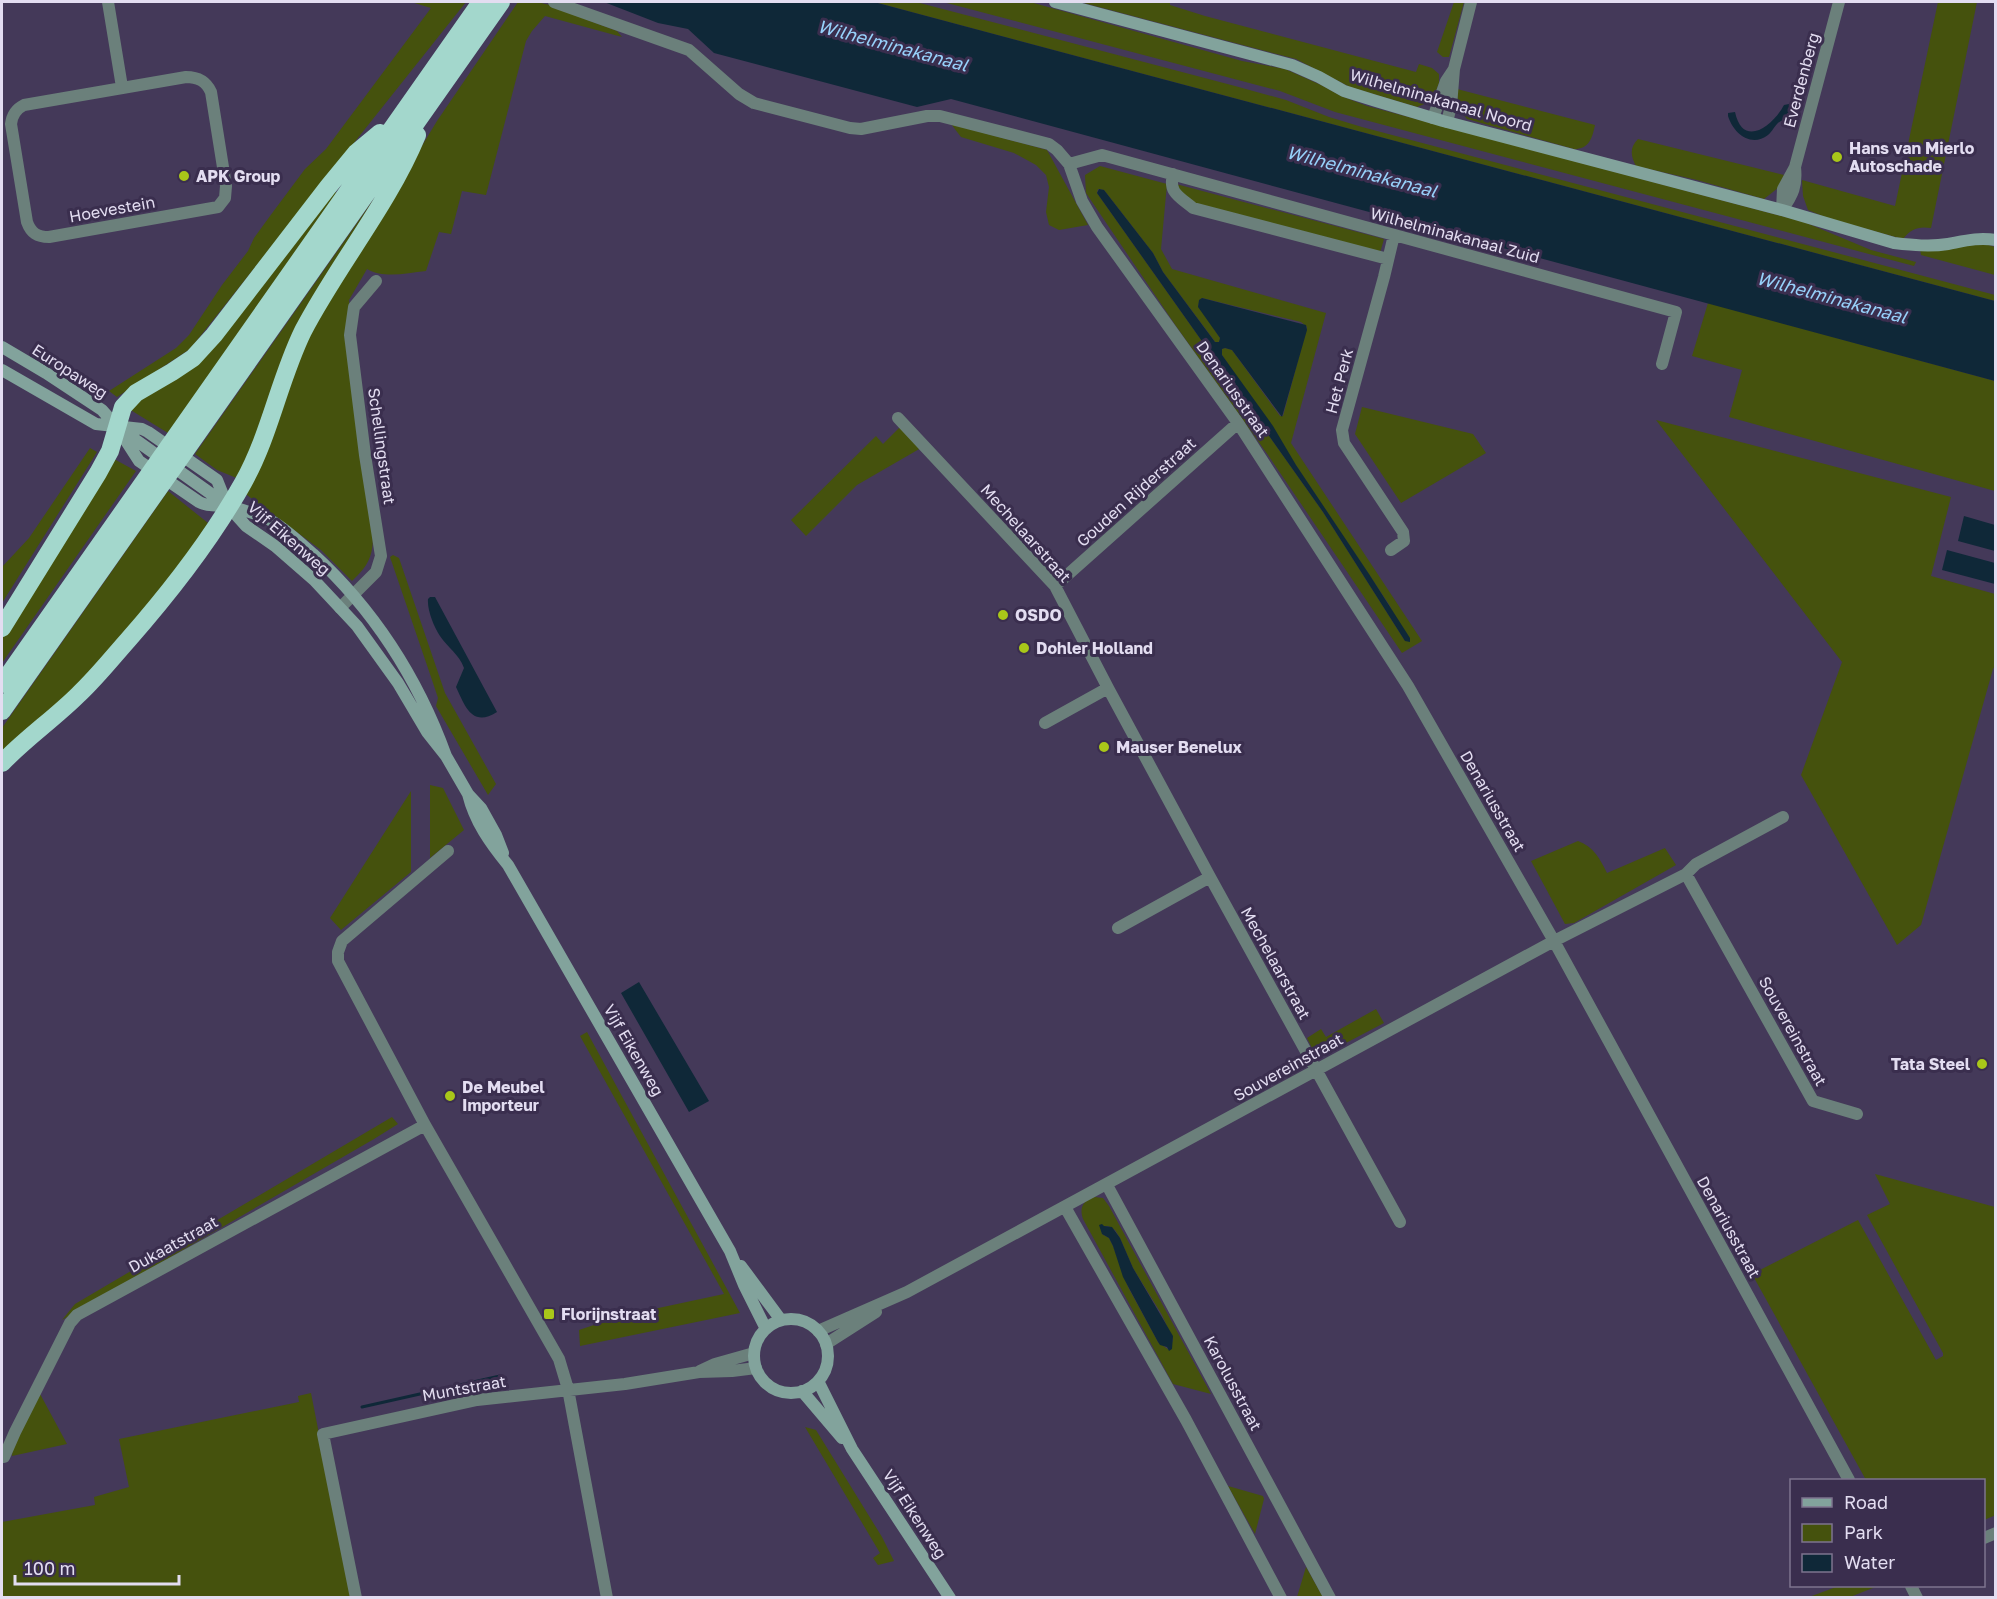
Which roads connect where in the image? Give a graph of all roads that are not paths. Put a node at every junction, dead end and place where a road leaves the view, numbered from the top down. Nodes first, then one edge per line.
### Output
1 (108, 2) edge
2 (481, 2) edge
3 (501, 2) edge
4 (554, 2) edge
5 (1055, 2) edge
6 (1471, 2) edge
7 (1839, 2) edge
8 (1454, 69) junction
9 (123, 87) junction
10 (430, 103) junction
11 (1433, 118) junction
12 (398, 119) junction
13 (1447, 122) junction
14 (1069, 164) junction
15 (1173, 174) junction
16 (1782, 210) junction
17 (1394, 235) junction
18 (1995, 240) edge
19 (1388, 259) junction
20 (376, 281) dead end
21 (2, 348) edge
22 (1662, 364) dead end
23 (2, 370) edge
24 (898, 418) dead end
25 (1239, 423) junction
26 (117, 427) junction
27 (183, 440) junction
28 (152, 484) junction
29 (228, 506) junction
30 (1391, 550) dead end
31 (1055, 586) junction
32 (353, 595) junction
33 (340, 608) junction
34 (2, 628) edge
35 (2, 684) edge
36 (1108, 688) junction
37 (2, 711) edge
38 (1045, 723) dead end
39 (446, 756) junction
40 (2, 763) edge
41 (1783, 817) dead end
42 (448, 851) dead end
43 (1686, 874) junction
44 (1210, 877) junction
45 (1118, 928) dead end
46 (1554, 941) junction
47 (1317, 1070) junction
48 (1857, 1114) dead end
49 (425, 1125) junction
50 (1107, 1185) junction
51 (1065, 1207) junction
52 (1400, 1222) dead end
53 (730, 1251) junction
54 (907, 1292) junction
55 (782, 1320) junction
56 (766, 1329) junction
57 (818, 1331) junction
58 (826, 1344) junction
59 (754, 1353) junction
60 (756, 1368) junction
61 (699, 1372) junction
62 (818, 1381) junction
63 (568, 1389) junction
64 (802, 1391) junction
65 (852, 1449) junction
66 (4, 1457) dead end
67 (1848, 1479) edge
68 (356, 1598) edge
69 (607, 1598) edge
70 (950, 1598) edge
71 (1281, 1598) edge
72 (1330, 1598) edge

1 - 9 street
2 - 12 highway
3 - 10 highway
4 - 14 street
5 - 11 main road, Wilhelminakanaal Noord
6 - 8 street
7 - 16 street, Everdenberg
8 - 11 street
8 - 13 street
9 - 9 street, Hoevestein
10 - 27 highway
10 - 29 highway
11 - 13 main road, Wilhelminakanaal Noord
12 - 26 highway
12 - 27 highway
13 - 16 main road, Wilhelminakanaal Noord
14 - 15 street, Wilhelminakanaal Zuid
14 - 25 street, Denariusstraat
15 - 17 street, Wilhelminakanaal Zuid
15 - 19 street
16 - 18 main road, Wilhelminakanaal Noord
17 - 19 street, Het Perk
17 - 22 street, Wilhelminakanaal Zuid
19 - 30 street, Het Perk
20 - 32 street, Schellingstraat
21 - 26 main road, Europaweg
23 - 26 main road, Europaweg
24 - 31 street, Mechelaarstraat
25 - 31 street, Gouden Rijderstraat
25 - 46 street, Denariusstraat
26 - 29 main road, Europaweg
26 - 29 main road, Europaweg
26 - 34 highway
27 - 28 highway
28 - 35 highway
28 - 37 highway
29 - 32 main road, Vijf Eikenweg
29 - 33 main road, Vijf Eikenweg
29 - 40 highway
31 - 36 street, Mechelaarstraat
32 - 33 street, Schellingstraat
32 - 39 main road, Vijf Eikenweg
33 - 39 main road, Vijf Eikenweg
36 - 38 street
36 - 44 street, Mechelaarstraat
39 - 53 main road, Vijf Eikenweg
41 - 43 street, Souvereinstraat
42 - 49 street
43 - 46 street, Souvereinstraat
43 - 48 street, Souvereinstraat
44 - 45 street
44 - 47 street, Mechelaarstraat
46 - 47 street, Souvereinstraat
46 - 67 street, Denariusstraat
47 - 50 street, Souvereinstraat
47 - 52 street, Mechelaarstraat
49 - 63 street
49 - 66 street, Dukaatstraat
50 - 51 street, Souvereinstraat
50 - 72 street, Karolusstraat
51 - 54 street, Souvereinstraat
51 - 71 street
53 - 55 main road, Vijf Eikenweg
53 - 56 main road, Vijf Eikenweg
54 - 57 street, Souvereinstraat
54 - 58 street, Souvereinstraat
55 - 56 main road
55 - 57 main road
56 - 59 main road
57 - 58 main road
58 - 62 main road
59 - 60 main road
59 - 61 street
60 - 61 street
60 - 64 main road
61 - 63 street
62 - 64 main road
62 - 65 main road, Vijf Eikenweg
63 - 68 street, Muntstraat
63 - 69 street
64 - 65 main road, Vijf Eikenweg
65 - 70 main road, Vijf Eikenweg

